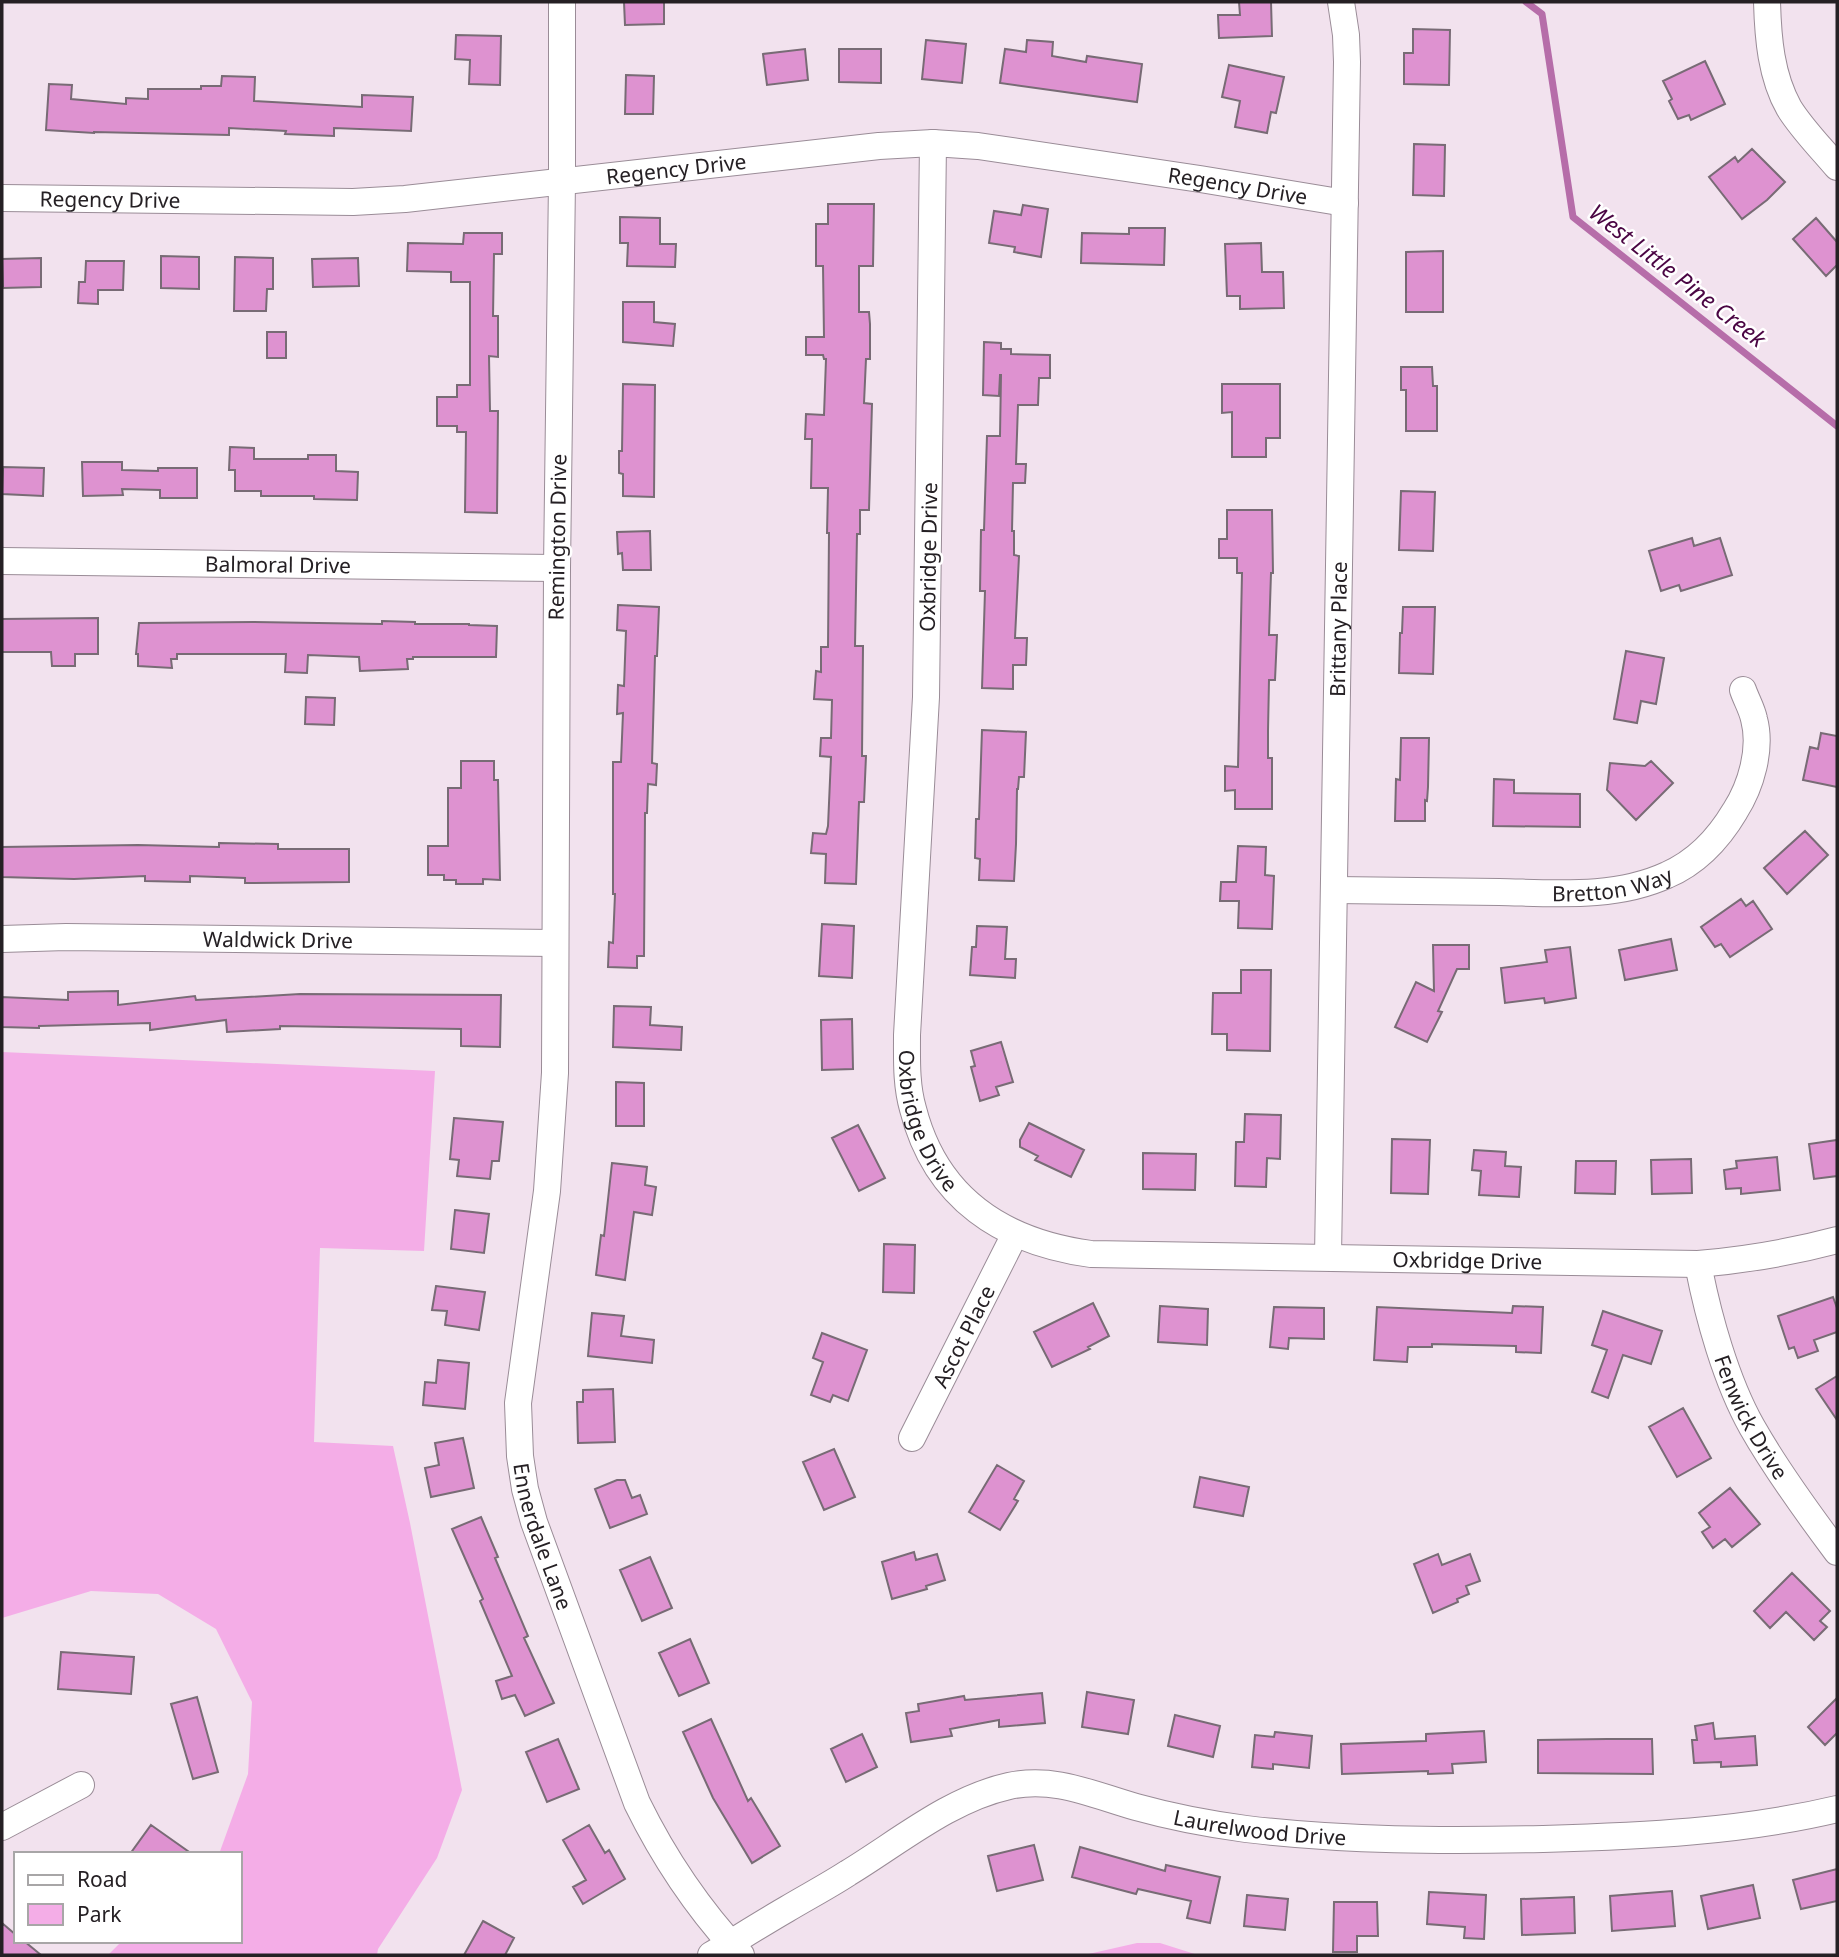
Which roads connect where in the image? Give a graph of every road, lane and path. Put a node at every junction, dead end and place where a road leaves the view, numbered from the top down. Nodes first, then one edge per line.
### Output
1 (562, 2) edge
2 (1341, 2) edge
3 (1767, 2) edge
4 (933, 143) junction
5 (1837, 167) edge
6 (562, 181) junction
7 (2, 198) edge
8 (1345, 203) junction
9 (2, 561) edge
10 (557, 568) junction
11 (1742, 690) dead end
12 (1335, 890) junction
13 (2, 939) edge
14 (555, 943) junction
15 (555, 1073) joint
16 (1015, 1234) junction
17 (1837, 1240) edge
18 (1328, 1257) junction
19 (1698, 1264) junction
20 (912, 1438) dead end
21 (1837, 1552) edge
22 (81, 1785) dead end
23 (1837, 1809) edge
24 (2, 1827) edge
25 (727, 1951) edge

1 - 6 street, Remington Drive
2 - 8 street, Brittany Place
3 - 5 street
4 - 6 street, Regency Drive
4 - 8 street, Regency Drive
4 - 16 street, Oxbridge Drive
6 - 7 street, Regency Drive
6 - 10 street, Remington Drive
8 - 12 street, Brittany Place
9 - 10 street, Balmoral Drive
10 - 14 street, Remington Drive
11 - 12 street, Bretton Way
12 - 18 street, Brittany Place
13 - 14 street, Waldwick Drive
14 - 15 street, Remington Drive
15 - 25 street, Ennerdale Lane
16 - 18 street, Oxbridge Drive
16 - 20 street, Ascot Place
17 - 19 street, Oxbridge Drive
18 - 19 street, Oxbridge Drive
19 - 21 street, Fenwick Drive
22 - 24 street
23 - 25 street, Laurelwood Drive

